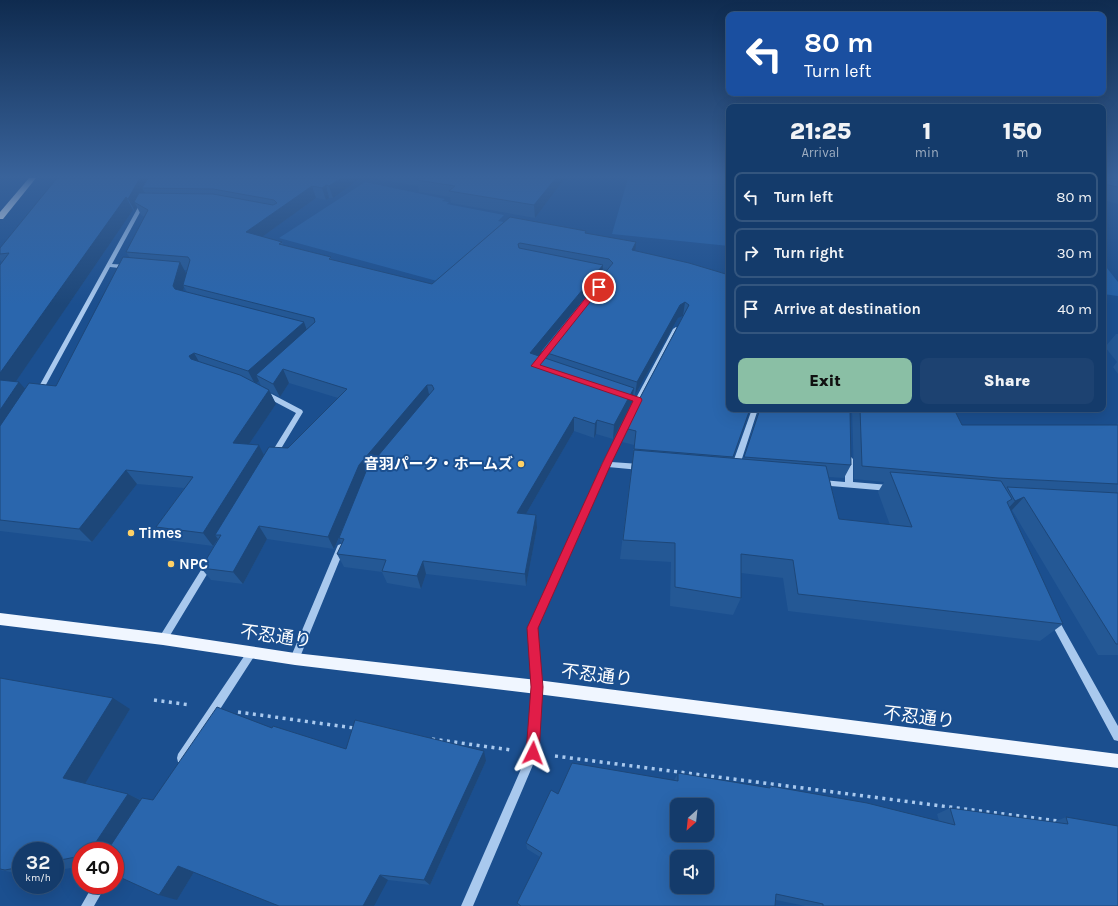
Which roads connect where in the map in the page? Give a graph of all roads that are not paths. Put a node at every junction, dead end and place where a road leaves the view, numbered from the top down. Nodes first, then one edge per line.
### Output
1 (133, 220) edge
2 (108, 265) junction
3 (138, 268) edge
4 (678, 326) edge
5 (256, 389) edge
6 (36, 397) edge
7 (754, 412) edge
8 (849, 455) edge
9 (272, 459) edge
10 (606, 464) junction
11 (646, 468) edge
12 (736, 476) edge
13 (810, 482) edge
14 (849, 485) junction
15 (895, 489) edge
16 (345, 538) edge
17 (215, 554) edge
18 (1051, 613) edge
19 (0, 619) edge
20 (163, 639) junction
21 (252, 652) junction
22 (295, 659) junction
23 (537, 687) junction
24 (1118, 736) edge
25 (1118, 761) edge
26 (175, 768) edge
27 (94, 894) edge
28 (87, 906) edge
29 (467, 906) edge

1 - 2 street
2 - 3 street
2 - 6 street
4 - 10 street
5 - 9 street
7 - 12 street
8 - 14 street
10 - 11 street
10 - 23 street
13 - 14 street
14 - 15 street
16 - 22 street
17 - 20 street
18 - 24 street
19 - 20 main road, 不忍通り
20 - 21 main road, 不忍通り
21 - 22 main road, 不忍通り
21 - 26 street
22 - 23 main road, 不忍通り
23 - 25 main road, 不忍通り
23 - 29 street
27 - 28 street

